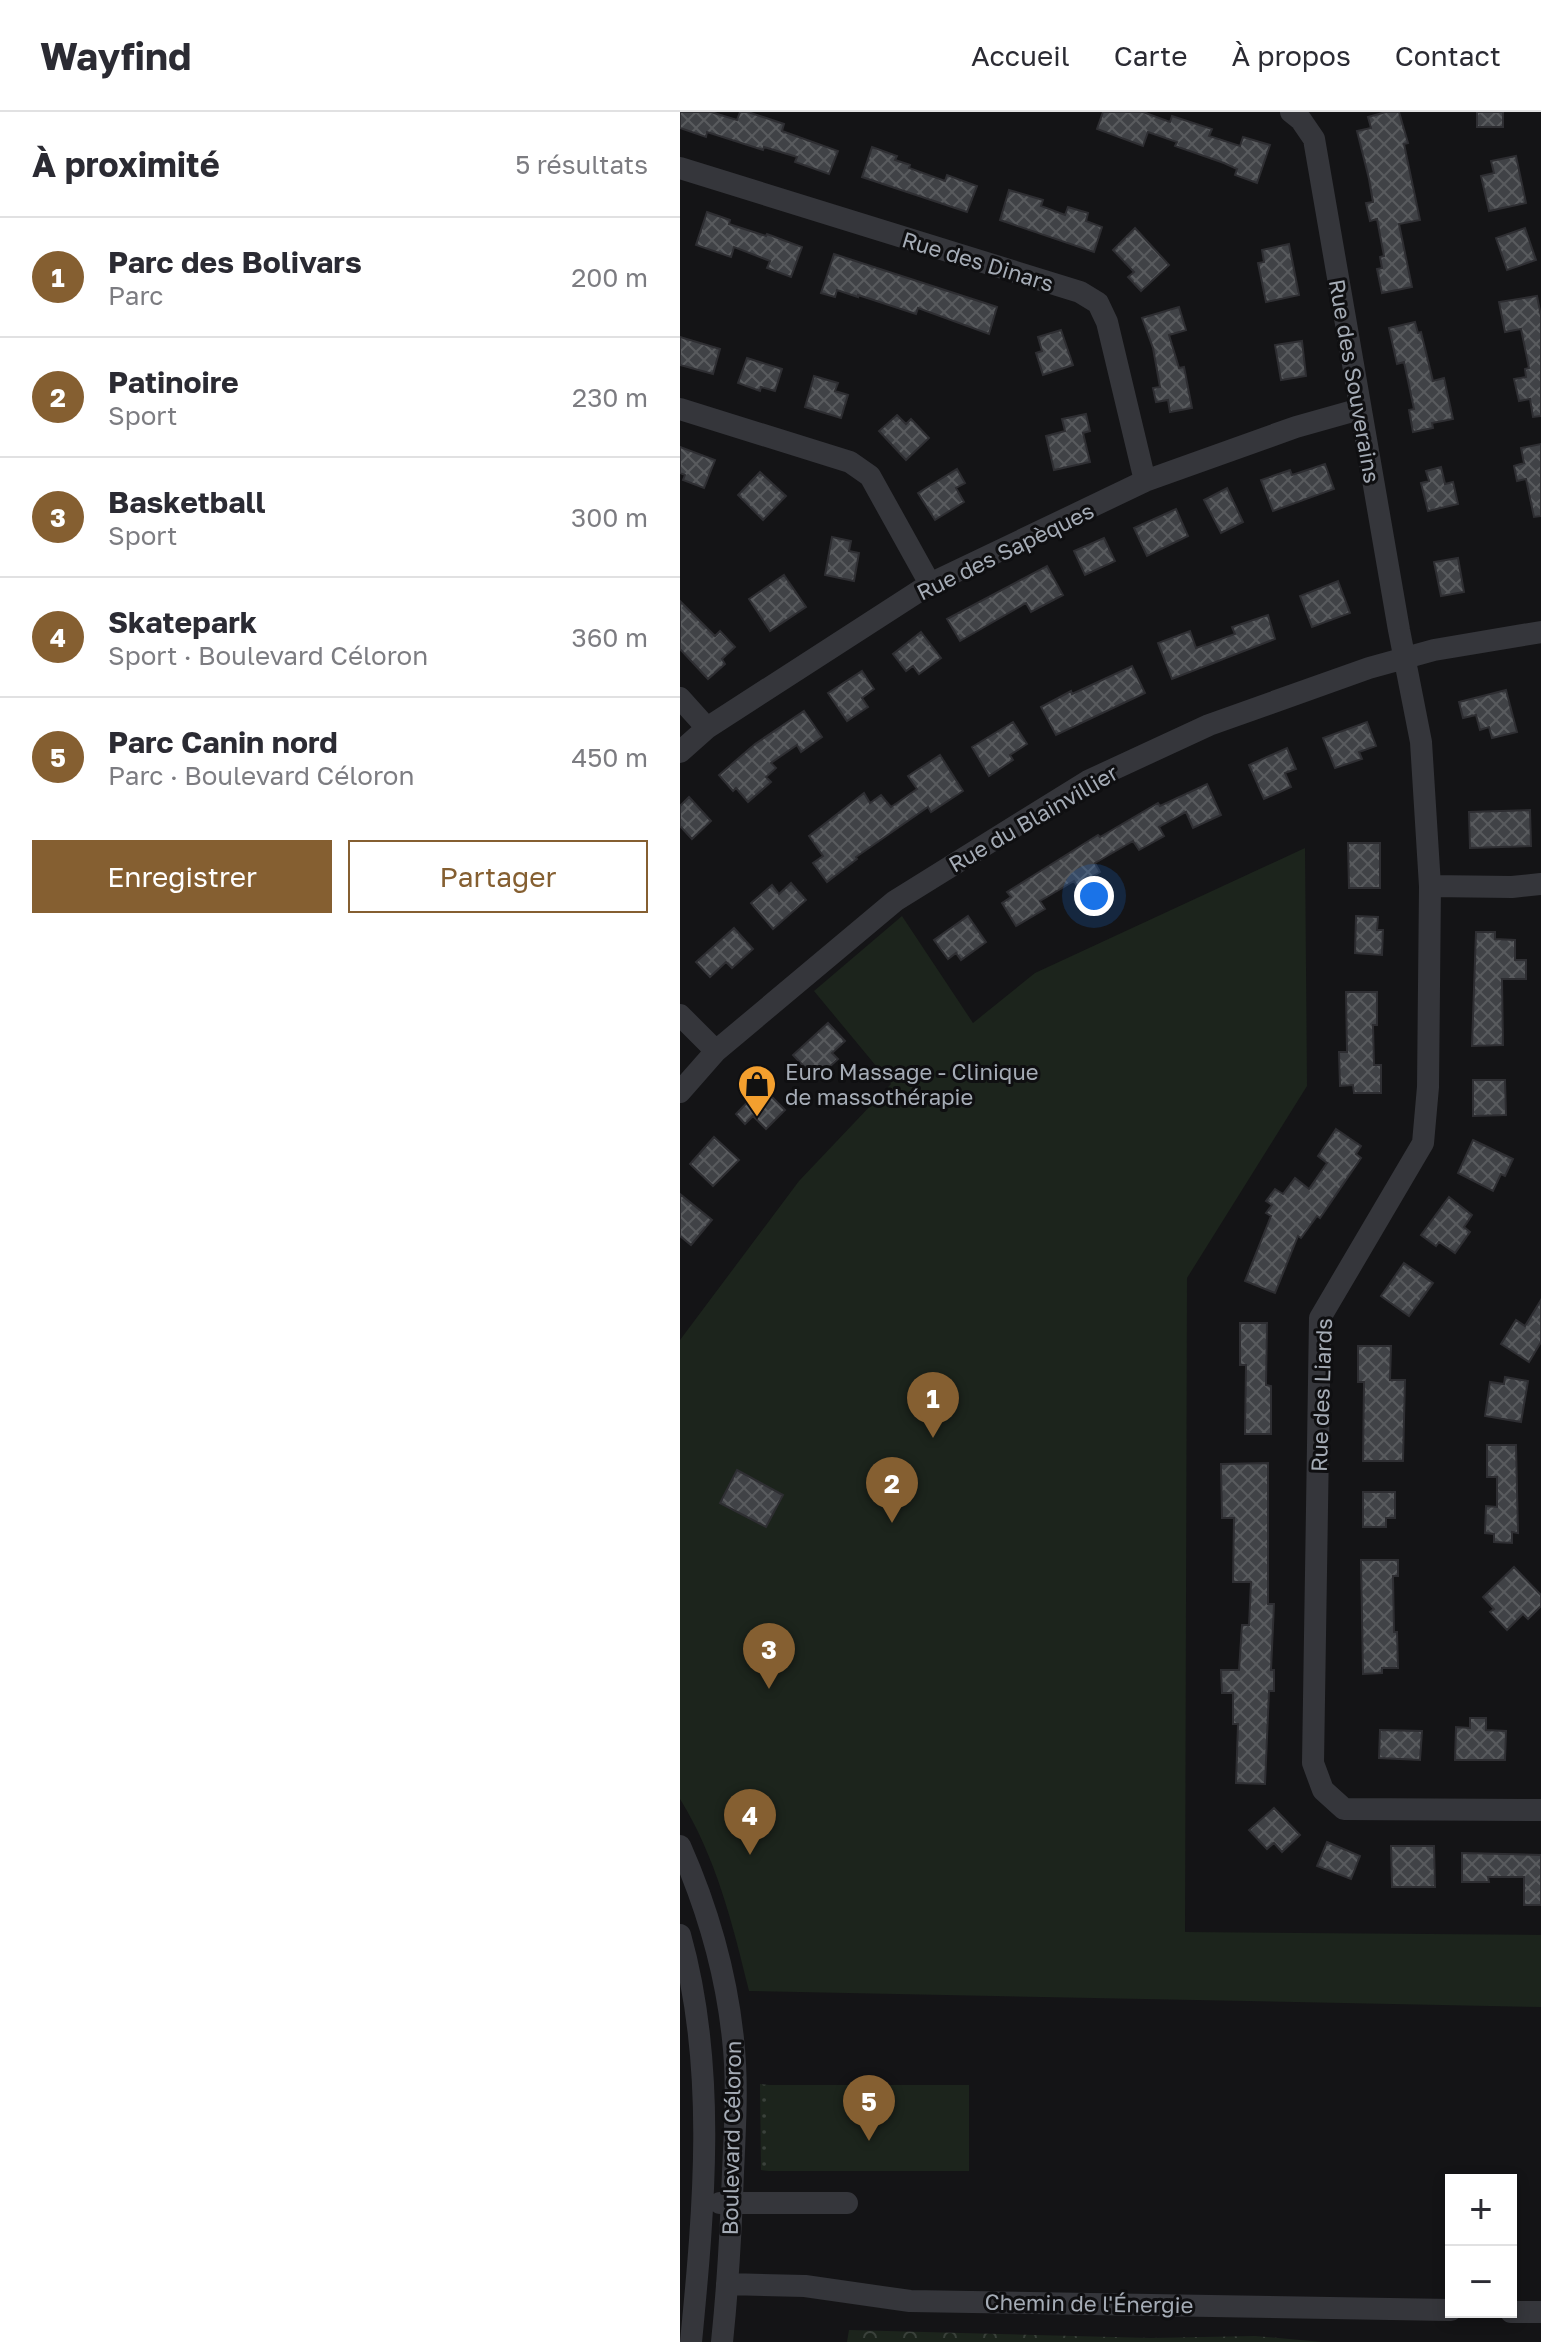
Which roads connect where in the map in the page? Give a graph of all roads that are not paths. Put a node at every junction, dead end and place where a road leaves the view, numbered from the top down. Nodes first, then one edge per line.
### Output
1 (1291, 112) edge
2 (680, 168) edge
3 (680, 409) edge
4 (1360, 409) junction
5 (1145, 481) junction
6 (930, 584) junction
7 (1541, 632) edge
8 (1404, 658) junction
9 (680, 698) edge
10 (707, 728) junction
11 (680, 752) edge
12 (1541, 884) edge
13 (1430, 886) junction
14 (680, 1015) edge
15 (716, 1051) junction
16 (680, 1092) edge
17 (1541, 1810) edge
18 (680, 1847) edge
19 (680, 1935) edge
20 (701, 2202) junction
21 (732, 2203) junction
22 (847, 2203) dead end
23 (727, 2284) junction
24 (1445, 2310) edge
25 (1517, 2312) edge
26 (1541, 2312) edge
27 (691, 2342) edge
28 (722, 2342) edge

1 - 4 street, Rue des Souverains
2 - 5 street, Rue des Dinars
3 - 6 street
4 - 5 street, Rue des Sapèques
4 - 8 street, Rue des Souverains
5 - 6 street, Rue des Sapèques
6 - 10 street, Rue des Sapèques
7 - 8 street, Rue du Blainvillier
8 - 13 street, Rue des Liards
8 - 15 street, Rue du Blainvillier
9 - 10 street
10 - 11 street, Rue des Sapèques
12 - 13 street
13 - 17 street, Rue des Liards
14 - 15 street
15 - 16 street, Rue du Blainvillier
18 - 21 street, Boulevard Céloron
19 - 20 street, Boulevard Céloron
20 - 21 street
20 - 27 street, Boulevard Céloron
21 - 22 street
21 - 23 street, Boulevard Céloron
23 - 24 street, Chemin de l'Énergie
23 - 28 street, Boulevard Céloron
25 - 26 street

